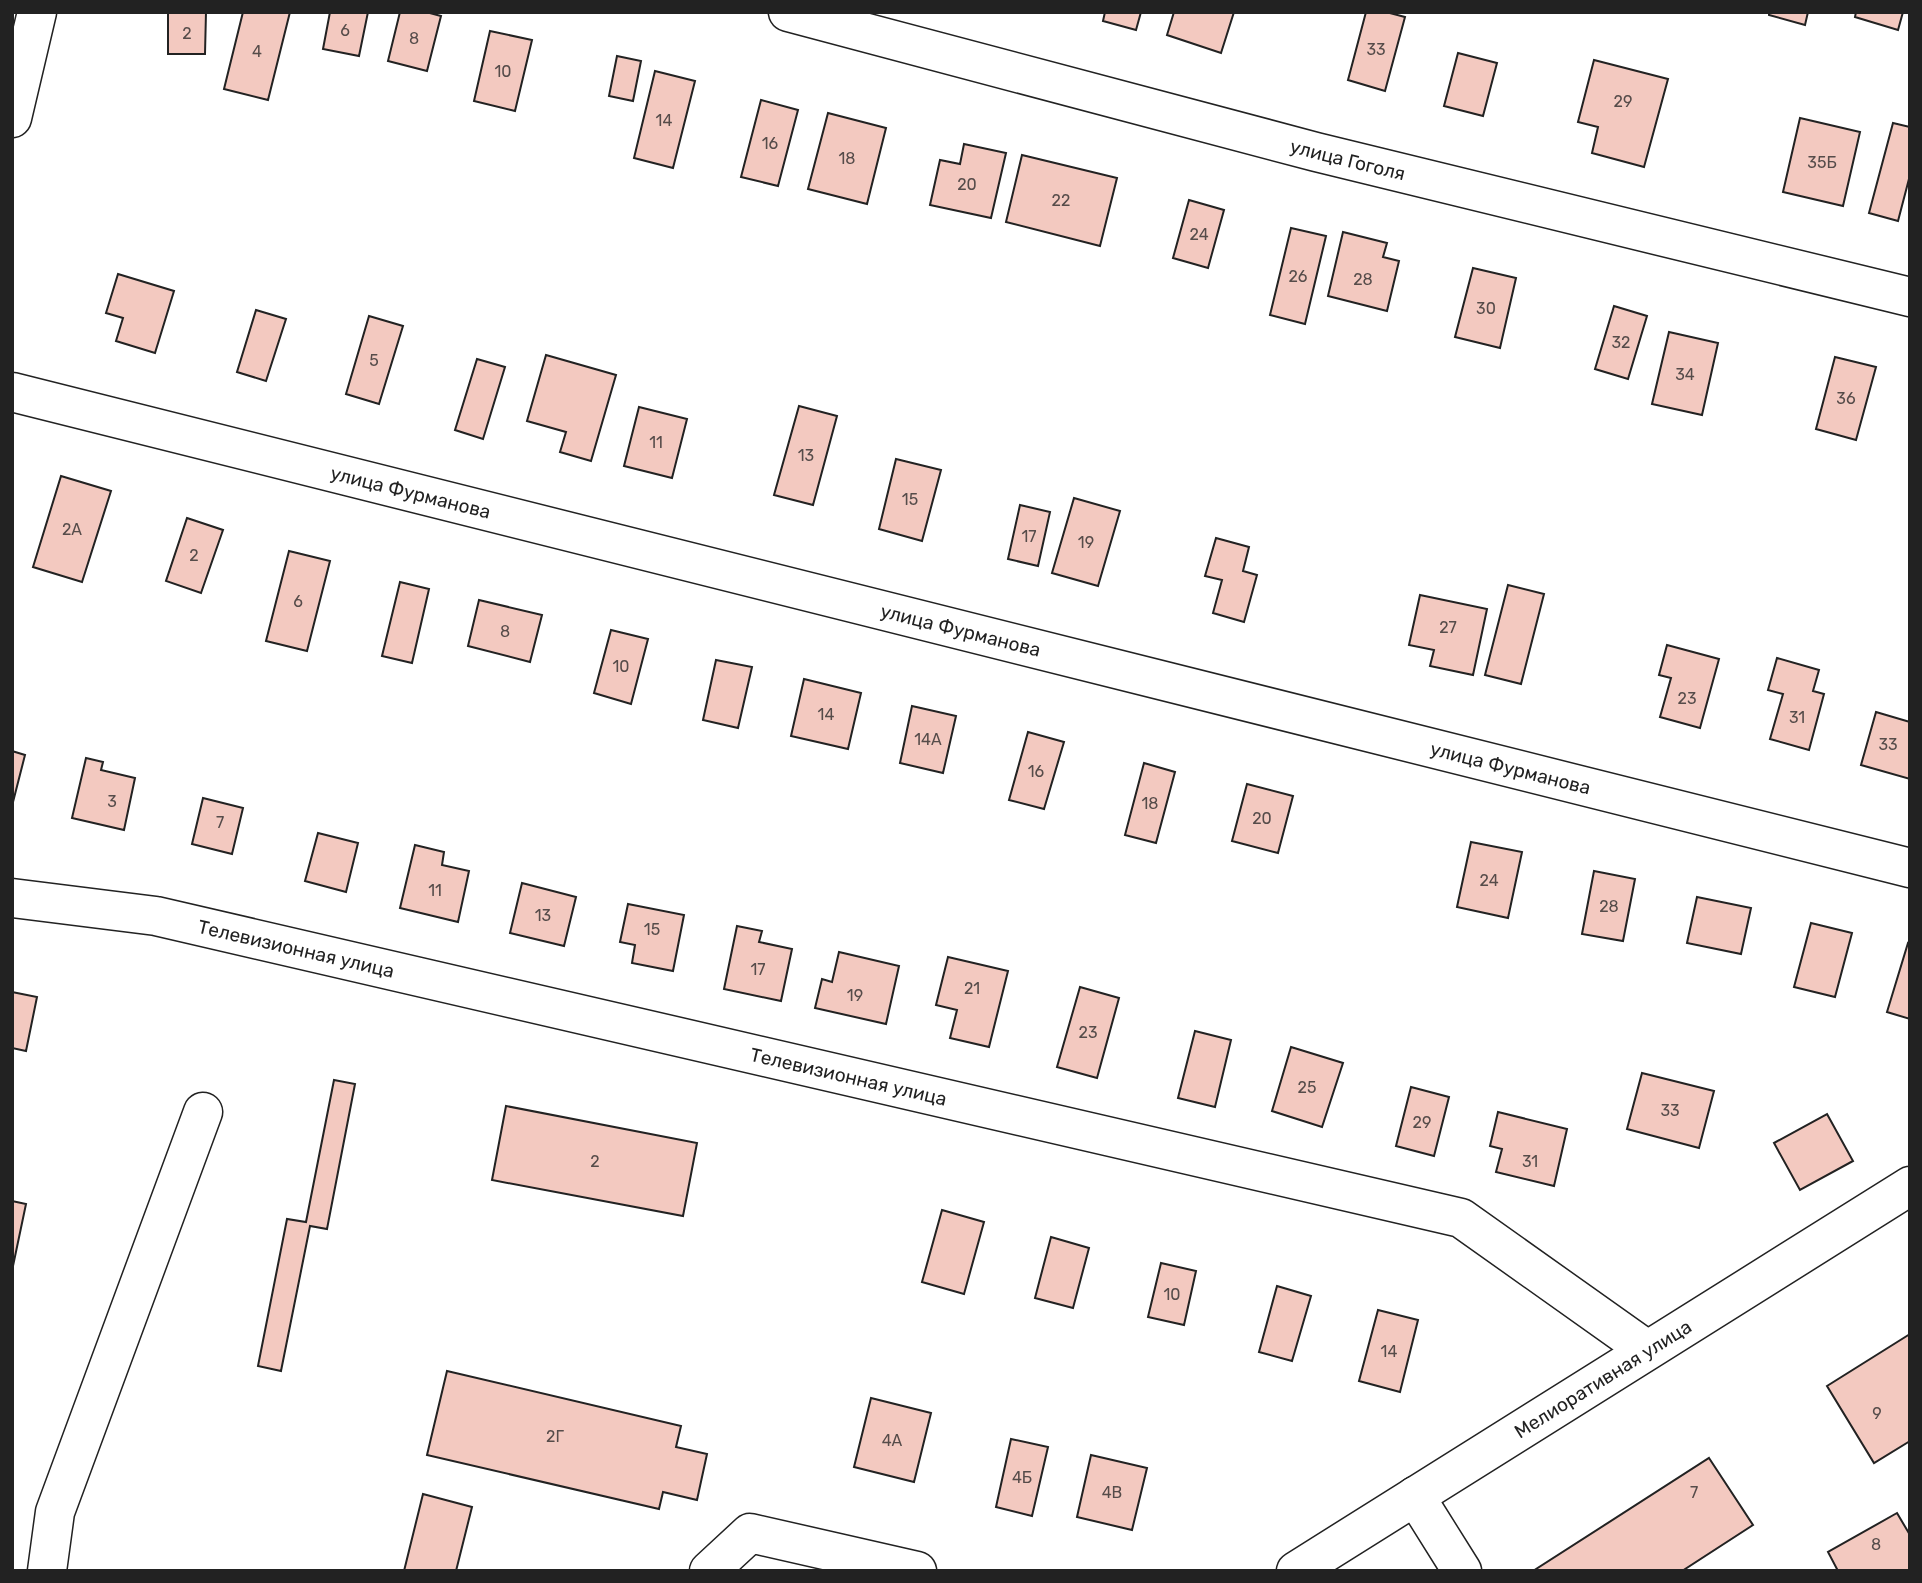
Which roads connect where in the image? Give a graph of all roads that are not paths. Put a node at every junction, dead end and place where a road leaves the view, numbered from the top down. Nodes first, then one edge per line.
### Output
1 (37, 12) edge
2 (789, 12) edge
3 (12, 118) edge
4 (1910, 297) edge
5 (12, 392) edge
6 (1910, 868) edge
7 (12, 898) edge
8 (203, 1112) dead end
9 (1910, 1186) edge
10 (1647, 1350) junction
11 (1415, 1496) junction
12 (47, 1571) edge
13 (709, 1571) edge
14 (917, 1571) edge
15 (1296, 1571) edge
16 (1462, 1571) edge

1 - 3 street
2 - 4 street, улица Гоголя
5 - 6 street, улица Фурманова
7 - 10 street, Телевизионная улица
8 - 12 street
9 - 10 street, Мелиоративная улица
10 - 11 street, Мелиоративная улица
11 - 15 street, Мелиоративная улица
11 - 16 street
13 - 14 street

